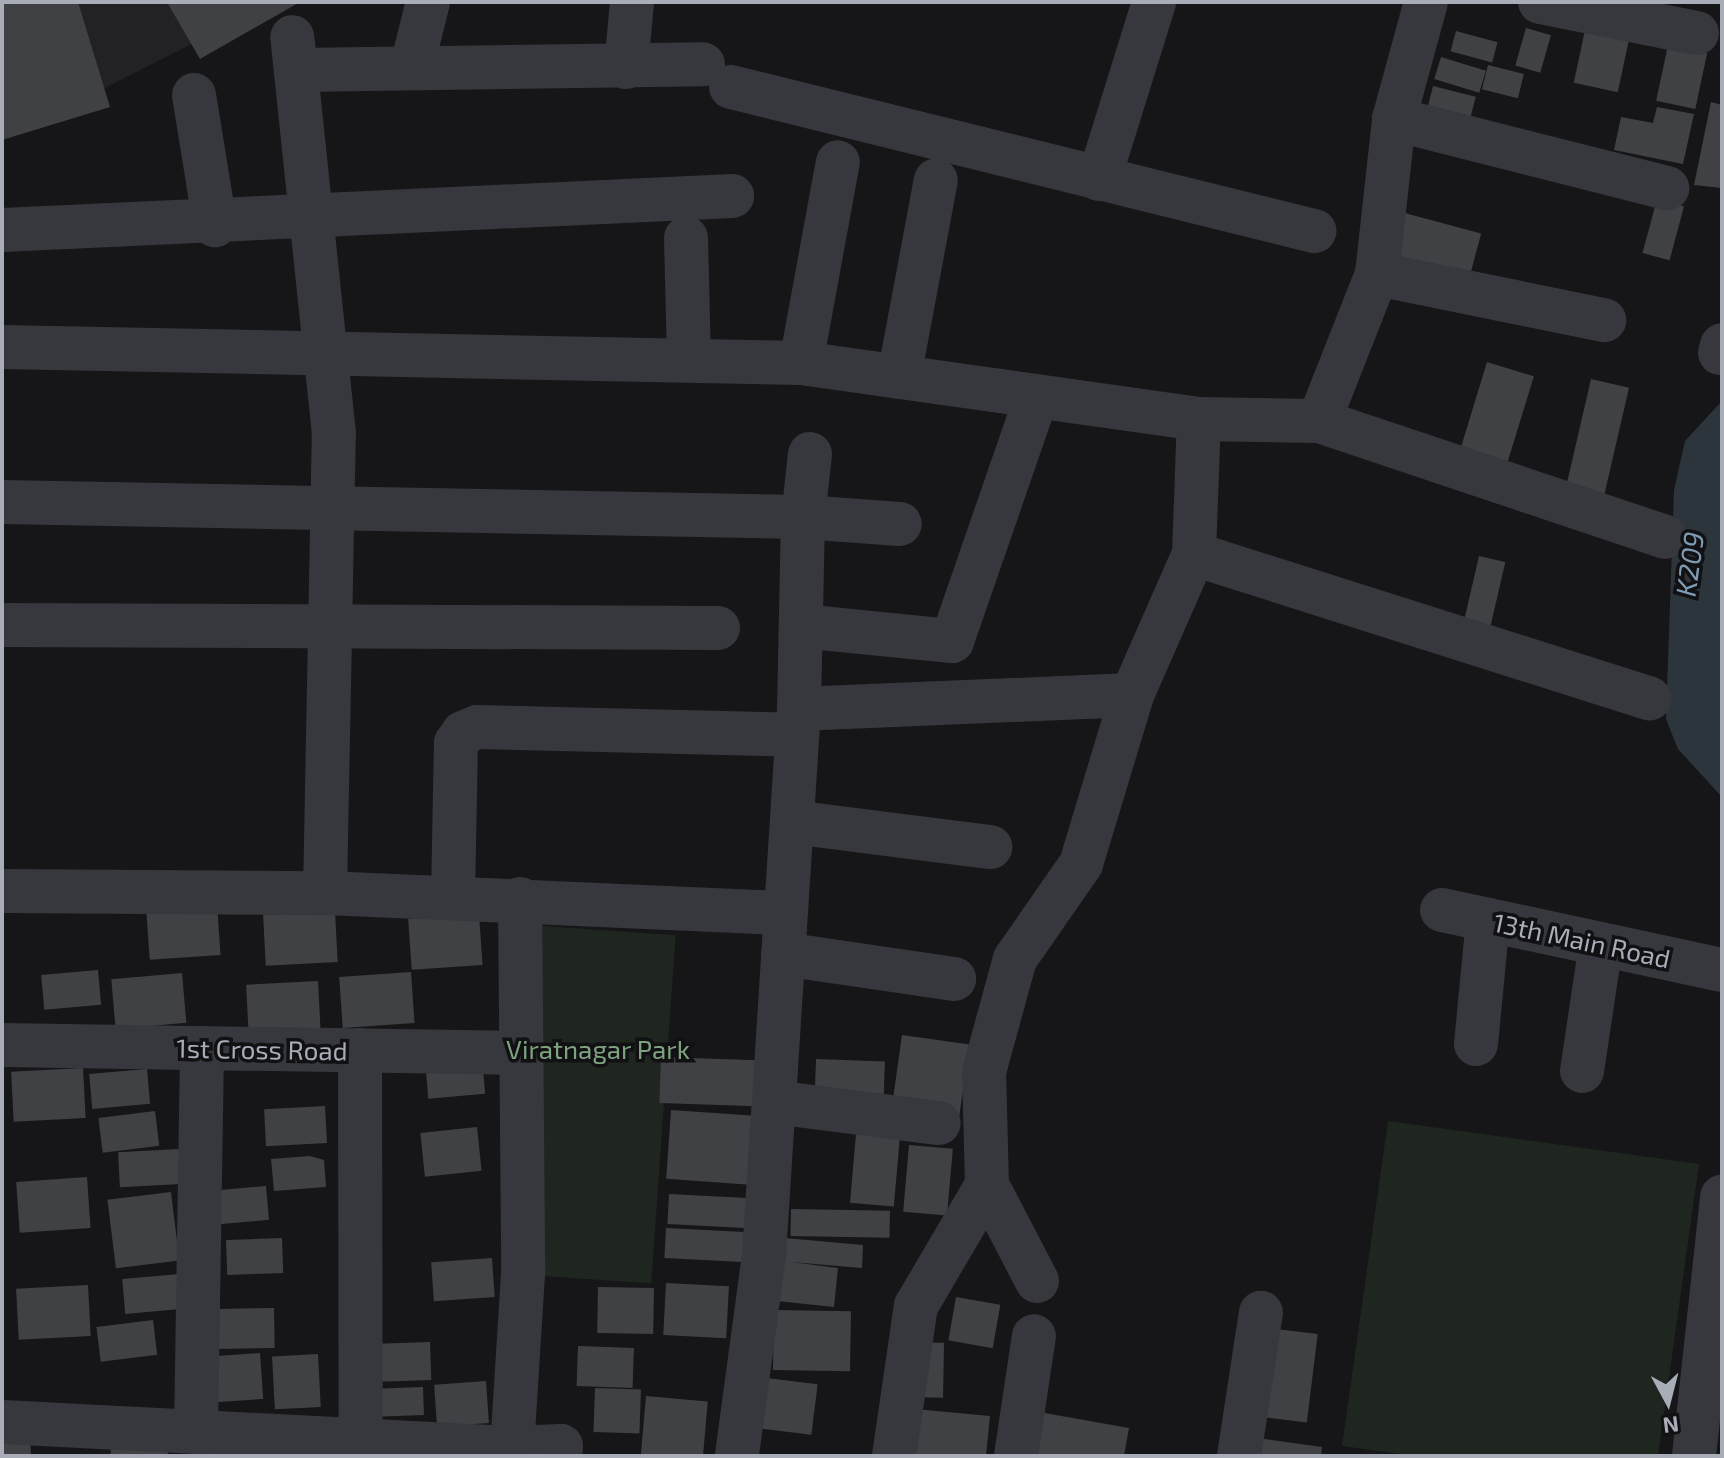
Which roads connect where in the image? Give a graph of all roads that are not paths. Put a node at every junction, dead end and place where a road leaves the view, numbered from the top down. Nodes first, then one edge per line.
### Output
1 (428, 2) edge
2 (632, 2) edge
3 (1154, 2) edge
4 (1426, 2) edge
5 (1540, 2) edge
6 (1697, 33) dead end
7 (412, 66) junction
8 (626, 67) junction
9 (194, 95) dead end
10 (1394, 119) junction
11 (838, 162) dead end
12 (1099, 179) junction
13 (936, 180) dead end
14 (1667, 188) dead end
15 (732, 196) dead end
16 (309, 217) junction
17 (215, 225) junction
18 (2, 230) edge
19 (1314, 231) dead end
20 (686, 238) dead end
21 (1377, 274) junction
22 (1604, 320) dead end
23 (2, 347) edge
24 (324, 351) junction
25 (689, 360) junction
26 (801, 363) junction
27 (899, 377) junction
28 (1037, 396) junction
29 (1199, 419) junction
30 (1319, 421) junction
31 (810, 454) dead end
32 (2, 502) edge
33 (333, 508) junction
34 (803, 517) junction
35 (900, 524) dead end
36 (1665, 537) dead end
37 (1194, 554) junction
38 (2, 625) edge
39 (330, 626) junction
40 (801, 626) junction
41 (718, 628) dead end
42 (1132, 695) junction
43 (1650, 699) dead end
44 (798, 722) junction
45 (792, 822) junction
46 (990, 847) dead end
47 (2, 891) edge
48 (325, 893) junction
49 (453, 897) junction
50 (520, 899) junction
51 (1442, 910) dead end
52 (1488, 920) junction
53 (785, 934) junction
54 (1601, 944) junction
55 (1722, 970) edge
56 (954, 979) dead end
57 (1476, 1044) dead end
58 (2, 1045) edge
59 (202, 1048) junction
60 (360, 1050) junction
61 (521, 1053) junction
62 (1582, 1071) dead end
63 (774, 1102) junction
64 (939, 1123) dead end
65 (987, 1185) junction
66 (1722, 1197) edge
67 (1037, 1281) dead end
68 (1261, 1313) dead end
69 (1034, 1336) dead end
70 (2, 1422) edge
71 (196, 1432) junction
72 (101, 1440) edge
73 (361, 1441) junction
74 (279, 1446) edge
75 (512, 1448) junction
76 (444, 1452) edge
77 (560, 1456) edge
78 (737, 1456) edge
79 (894, 1456) edge
80 (1016, 1456) edge
81 (1239, 1456) edge
82 (1694, 1456) edge

1 - 7 street
2 - 8 street
3 - 12 street
4 - 10 street
5 - 6 street
7 - 8 street
7 - 16 street
8 - 12 street
9 - 17 street
10 - 14 street
10 - 21 street
11 - 26 street
12 - 19 street
13 - 27 street
15 - 16 street
16 - 17 street
16 - 24 street
17 - 18 street
20 - 25 street
21 - 22 street
21 - 30 street
23 - 24 street
24 - 25 street
24 - 33 street
25 - 26 street
26 - 27 street
27 - 28 street
28 - 29 street
28 - 40 street
29 - 30 street
29 - 37 street
30 - 36 street
31 - 34 street
32 - 33 street
33 - 34 street
33 - 39 street
34 - 35 street
34 - 40 street
37 - 42 street
37 - 43 street
38 - 39 street
39 - 41 street
39 - 48 street
40 - 44 street
42 - 44 street
42 - 65 street
44 - 45 street
44 - 49 street
45 - 46 street
45 - 53 street
47 - 48 street
48 - 49 street
49 - 50 street
50 - 53 street
50 - 61 street
51 - 52 street, 13th Main Road
52 - 54 street, 13th Main Road
52 - 57 street
53 - 56 street
53 - 63 street
54 - 55 street, 13th Main Road
54 - 62 street
58 - 59 street, 1st Cross Road
59 - 60 street, 1st Cross Road
59 - 71 street
60 - 61 street, 1st Cross Road
60 - 73 street
61 - 75 street
63 - 64 street
63 - 78 street
65 - 67 street
65 - 79 street
66 - 82 street
68 - 81 street
69 - 80 street
70 - 72 street
71 - 72 street
71 - 74 street
73 - 74 street
73 - 76 street
75 - 76 street
75 - 77 street

